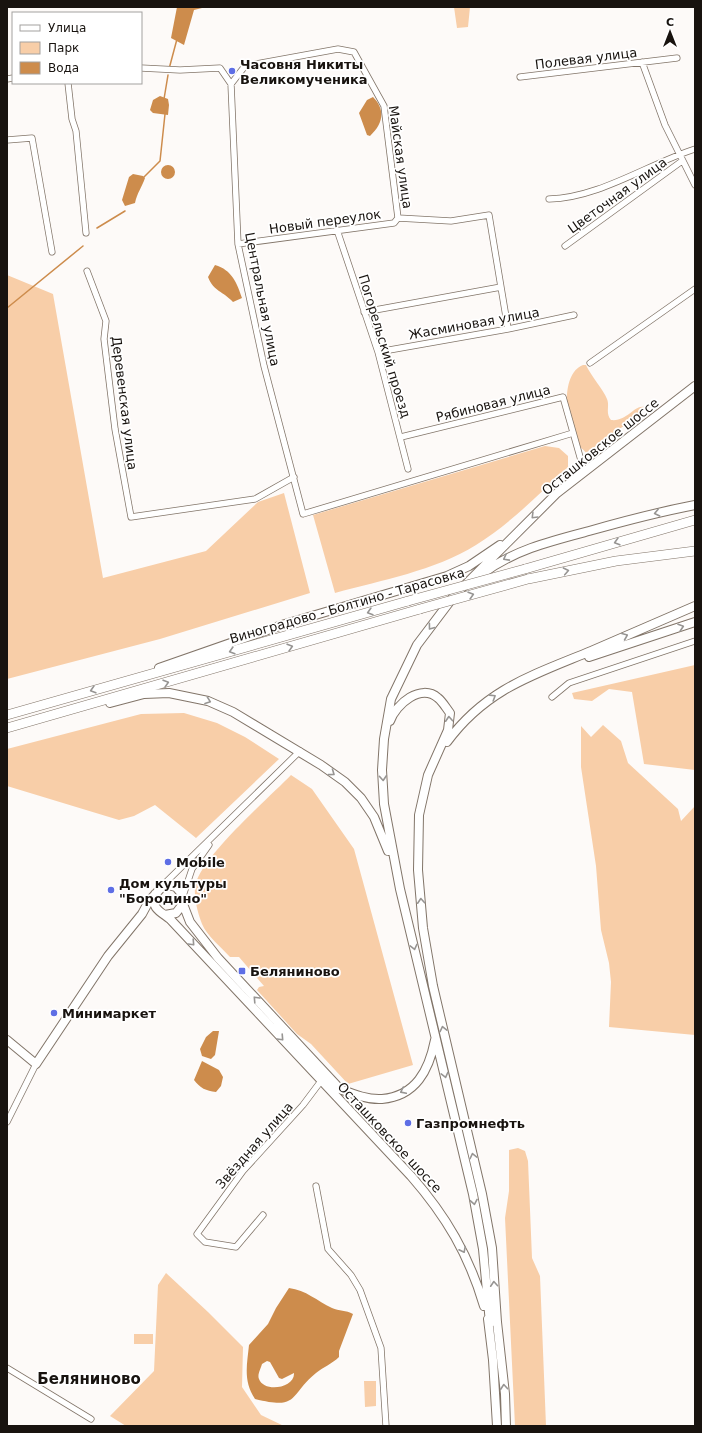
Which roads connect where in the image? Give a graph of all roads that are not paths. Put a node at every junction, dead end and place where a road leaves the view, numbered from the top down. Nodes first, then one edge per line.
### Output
1 (677, 58) dead end
2 (642, 62) junction
3 (142, 68) edge
4 (520, 77) dead end
5 (68, 84) edge
6 (231, 84) junction
7 (7, 140) edge
8 (695, 149) edge
9 (679, 154) junction
10 (682, 161) junction
11 (695, 185) edge
12 (549, 200) dead end
13 (398, 218) junction
14 (337, 230) junction
15 (86, 232) dead end
16 (238, 244) junction
17 (564, 246) dead end
18 (52, 252) dead end
19 (87, 271) dead end
20 (501, 287) junction
21 (695, 289) edge
22 (364, 312) junction
23 (574, 315) dead end
24 (508, 329) junction
25 (378, 352) junction
26 (590, 363) dead end
27 (695, 386) edge
28 (573, 433) junction
29 (400, 437) junction
30 (408, 469) dead end
31 (584, 471) junction
32 (294, 477) junction
33 (695, 505) edge
34 (695, 520) edge
35 (695, 523) edge
36 (516, 534) junction
37 (638, 536) junction
38 (695, 551) edge
39 (461, 589) junction
40 (695, 606) edge
41 (695, 622) edge
42 (695, 641) edge
43 (524, 678) junction
44 (113, 685) junction
45 (552, 697) dead end
46 (7, 715) edge
47 (33, 721) junction
48 (7, 728) edge
49 (384, 739) junction
50 (300, 752) junction
51 (438, 755) junction
52 (215, 837) junction
53 (397, 875) junction
54 (158, 891) junction
55 (183, 900) junction
56 (162, 913) junction
57 (142, 914) junction
58 (436, 1037) junction
59 (7, 1040) edge
60 (47, 1048) junction
61 (19, 1051) junction
62 (36, 1064) junction
63 (321, 1081) junction
64 (7, 1122) edge
65 (316, 1186) dead end
66 (263, 1215) dead end
67 (493, 1323) junction
68 (7, 1368) edge
69 (90, 1419) dead end
70 (386, 1426) edge
71 (497, 1426) edge
72 (506, 1426) edge

1 - 2 street, Полевая улица
2 - 4 street, Полевая улица
2 - 9 street
3 - 6 street
5 - 15 street
6 - 13 street, Майская улица
6 - 16 street, Центральная улица
7 - 18 street
8 - 9 street
9 - 10 street
9 - 12 street
10 - 11 street
10 - 17 street, Цветочная улица
13 - 14 street, Новый переулок
13 - 20 street, Новый переулок
14 - 16 street, Новый переулок
14 - 22 street, Погорельский проезд
16 - 32 street, Центральная улица
19 - 32 street, Деревенская улица
20 - 22 street
20 - 24 street, Новый переулок
21 - 26 street
22 - 25 street, Погорельский проезд
23 - 24 street, Жасминовая улица
24 - 25 street, Жасминовая улица
25 - 29 street, Погорельский проезд
27 - 31 main road, Осташковское шоссе
28 - 29 street, Рябиновая улица
28 - 31 street, Рябиновая улица
28 - 32 street, Центральная улица
29 - 30 street, Погорельский проезд
31 -> 36 main road, Осташковское шоссе
33 -> 39 main road
34 - 37 main road, Виноградово - Болтино - Тарасовка
35 - 37 main road
36 - 39 main road, Осташковское шоссе
36 - 44 main road
37 -> 44 main road, Виноградово - Болтино - Тарасовка, bridge
47 -> 38 main road, Виноградово - Болтино - Тарасовка, bridge
39 -> 49 main road, Осташковское шоссе
43 -> 40 main road
43 -> 41 main road
42 - 45 street
51 -> 43 main road
44 -> 46 main road, Виноградово - Болтино - Тарасовка
47 - 48 main road, Виноградово - Болтино - Тарасовка
47 -> 50 main road
51 -> 49 main road
49 -> 53 main road
50 - 52 street
50 -> 53 main road
67 -> 51 main road
52 - 54 street
52 - 55 street
53 -> 58 main road
54 - 55 main road
54 - 56 main road
54 - 57 main road
55 - 56 main road
58 -> 55 main road, Осташковское шоссе
56 - 57 main road
56 -> 63 main road, Осташковское шоссе
57 - 60 main road
58 -> 67 main road
59 - 61 main road
60 - 61 main road
60 - 62 main road
61 - 62 main road
62 - 64 street
63 - 66 street, Звёздная улица
63 -> 67 main road, Осташковское шоссе
65 - 70 street
67 - 71 main road, Осташковское шоссе
72 -> 67 main road, Осташковское шоссе
68 - 69 street

